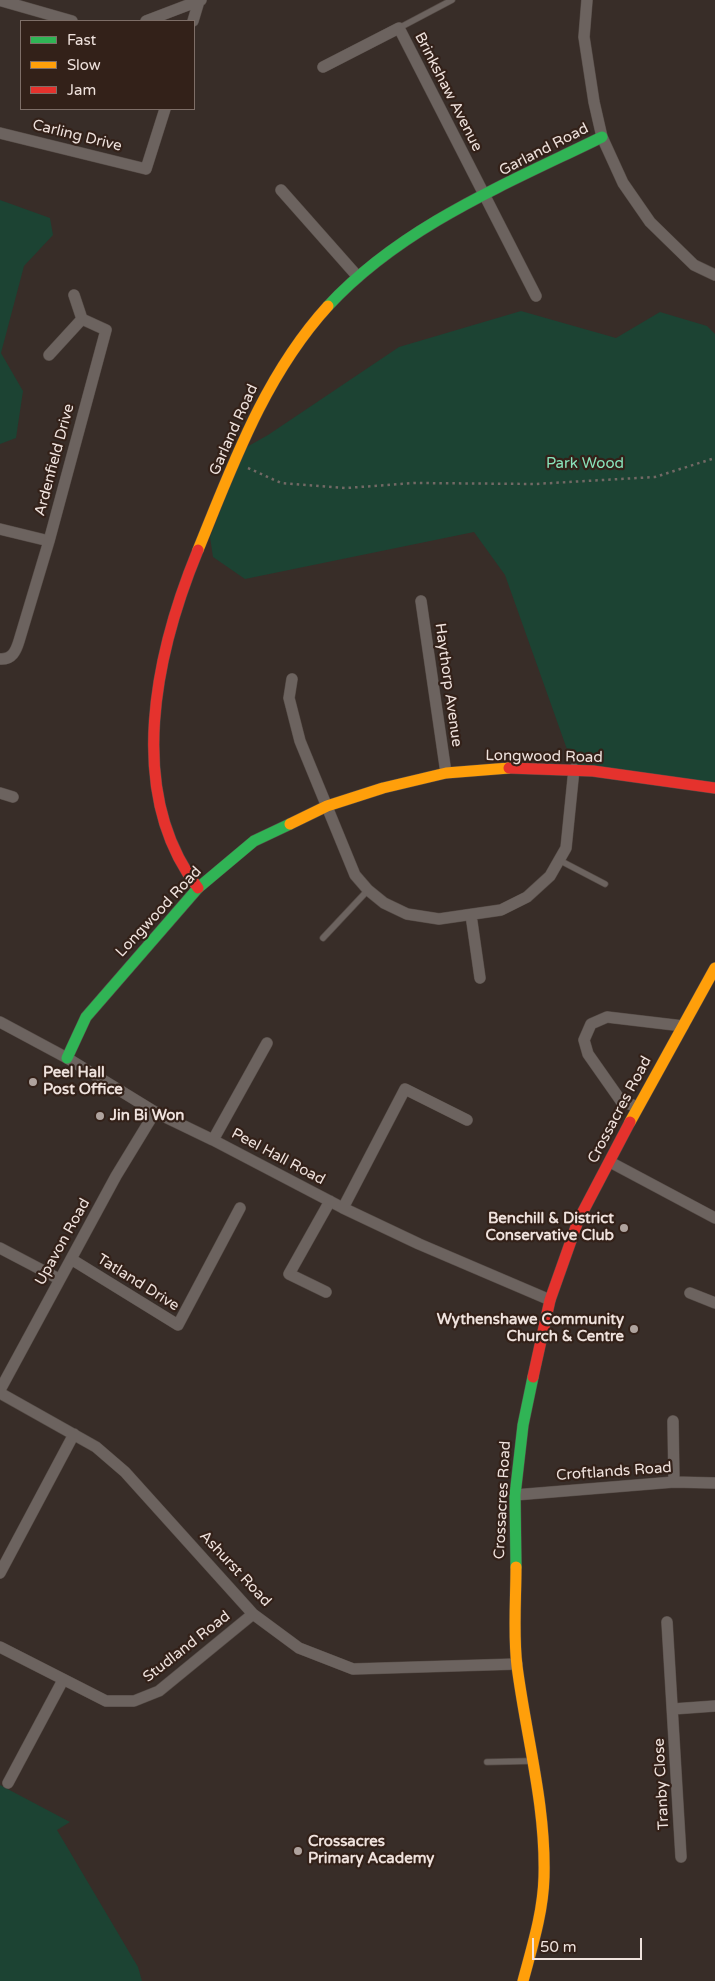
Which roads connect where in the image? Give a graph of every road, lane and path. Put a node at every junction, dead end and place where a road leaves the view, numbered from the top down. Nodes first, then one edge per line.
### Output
1 (200, 0) edge
2 (452, 0) edge
3 (587, 0) edge
4 (2, 1) edge
5 (68, 20) edge
6 (149, 20) edge
7 (193, 20) edge
8 (398, 28) junction
9 (323, 67) dead end
10 (165, 110) edge
11 (0, 133) edge
12 (602, 137) junction
13 (281, 190) dead end
14 (484, 197) junction
15 (715, 275) edge
16 (358, 277) junction
17 (74, 295) dead end
18 (536, 296) dead end
19 (82, 319) junction
20 (49, 355) dead end
21 (715, 458) edge
22 (236, 462) junction
23 (0, 529) edge
24 (49, 541) junction
25 (421, 601) dead end
26 (0, 659) edge
27 (292, 679) dead end
28 (574, 769) junction
29 (446, 773) junction
30 (715, 788) edge
31 (0, 793) edge
32 (13, 797) dead end
33 (327, 806) junction
34 (559, 860) junction
35 (605, 884) dead end
36 (198, 888) junction
37 (368, 890) junction
38 (471, 915) junction
39 (323, 938) dead end
40 (715, 968) edge
41 (480, 978) dead end
42 (0, 1022) edge
43 (683, 1026) junction
44 (266, 1043) dead end
45 (68, 1058) junction
46 (638, 1108) junction
47 (156, 1112) junction
48 (467, 1120) dead end
49 (214, 1140) junction
50 (610, 1162) junction
51 (330, 1201) junction
52 (240, 1208) dead end
53 (343, 1208) junction
54 (715, 1218) edge
55 (0, 1248) edge
56 (71, 1259) junction
57 (59, 1279) junction
58 (326, 1292) dead end
59 (690, 1293) dead end
60 (550, 1300) junction
61 (715, 1303) edge
62 (0, 1390) edge
63 (0, 1393) edge
64 (673, 1420) dead end
65 (74, 1434) junction
66 (674, 1482) junction
67 (715, 1483) edge
68 (516, 1495) junction
69 (0, 1573) edge
70 (253, 1614) junction
71 (667, 1622) dead end
72 (0, 1647) edge
73 (517, 1664) junction
74 (62, 1680) junction
75 (715, 1706) edge
76 (673, 1709) junction
77 (487, 1762) dead end
78 (532, 1762) junction
79 (8, 1783) dead end
80 (681, 1857) dead end
81 (523, 1981) edge

1 - 6 street
1 - 7 street
2 - 8 lane
3 - 12 street
4 - 5 street
8 - 9 street
8 - 14 street, Brinkshaw Avenue
10 - 11 street, Carling Drive
12 - 14 street, Garland Road
12 - 15 street
13 - 16 street
14 - 16 street, Garland Road
14 - 18 street, Brinkshaw Avenue
16 - 22 street, Garland Road
17 - 19 street
19 - 20 street
19 - 24 street, Ardenfield Drive
21 - 22 path
22 - 36 street, Garland Road
23 - 24 street
24 - 26 street, Ardenfield Drive
25 - 29 street, Haythorp Avenue
27 - 33 street
28 - 29 street, Longwood Road
28 - 30 street, Longwood Road
28 - 34 street
29 - 33 street, Longwood Road
31 - 32 street
33 - 36 street, Longwood Road
33 - 37 street
34 - 35 lane
34 - 38 street
36 - 45 street, Longwood Road
37 - 38 street
37 - 39 lane
38 - 41 street
40 - 43 street, Crossacres Road
42 - 45 street, Peel Hall Road
43 - 46 street, Crossacres Road
43 - 46 street
44 - 49 street
45 - 47 street, Peel Hall Road
46 - 50 street, Crossacres Road
47 - 49 street, Peel Hall Road
47 - 56 street, Upavon Road
48 - 53 street
49 - 51 street, Peel Hall Road
50 - 54 street
50 - 60 street, Crossacres Road
51 - 53 street, Peel Hall Road
51 - 58 street
52 - 56 street, Tatland Drive
53 - 60 street, Peel Hall Road
55 - 57 street
56 - 57 street, Upavon Road
57 - 62 street, Upavon Road
59 - 61 street
60 - 68 street, Crossacres Road
63 - 65 street, Ashurst Road
64 - 66 street
65 - 69 street
65 - 70 street, Ashurst Road
66 - 67 street, Croftlands Road
66 - 68 street, Croftlands Road
68 - 73 street, Crossacres Road
70 - 73 street, Ashurst Road
70 - 74 street, Studland Road
71 - 76 street, Tranby Close
72 - 74 street, Studland Road
73 - 78 street, Crossacres Road
74 - 79 street
75 - 76 street
76 - 80 street, Tranby Close
77 - 78 lane
78 - 81 street, Crossacres Road

